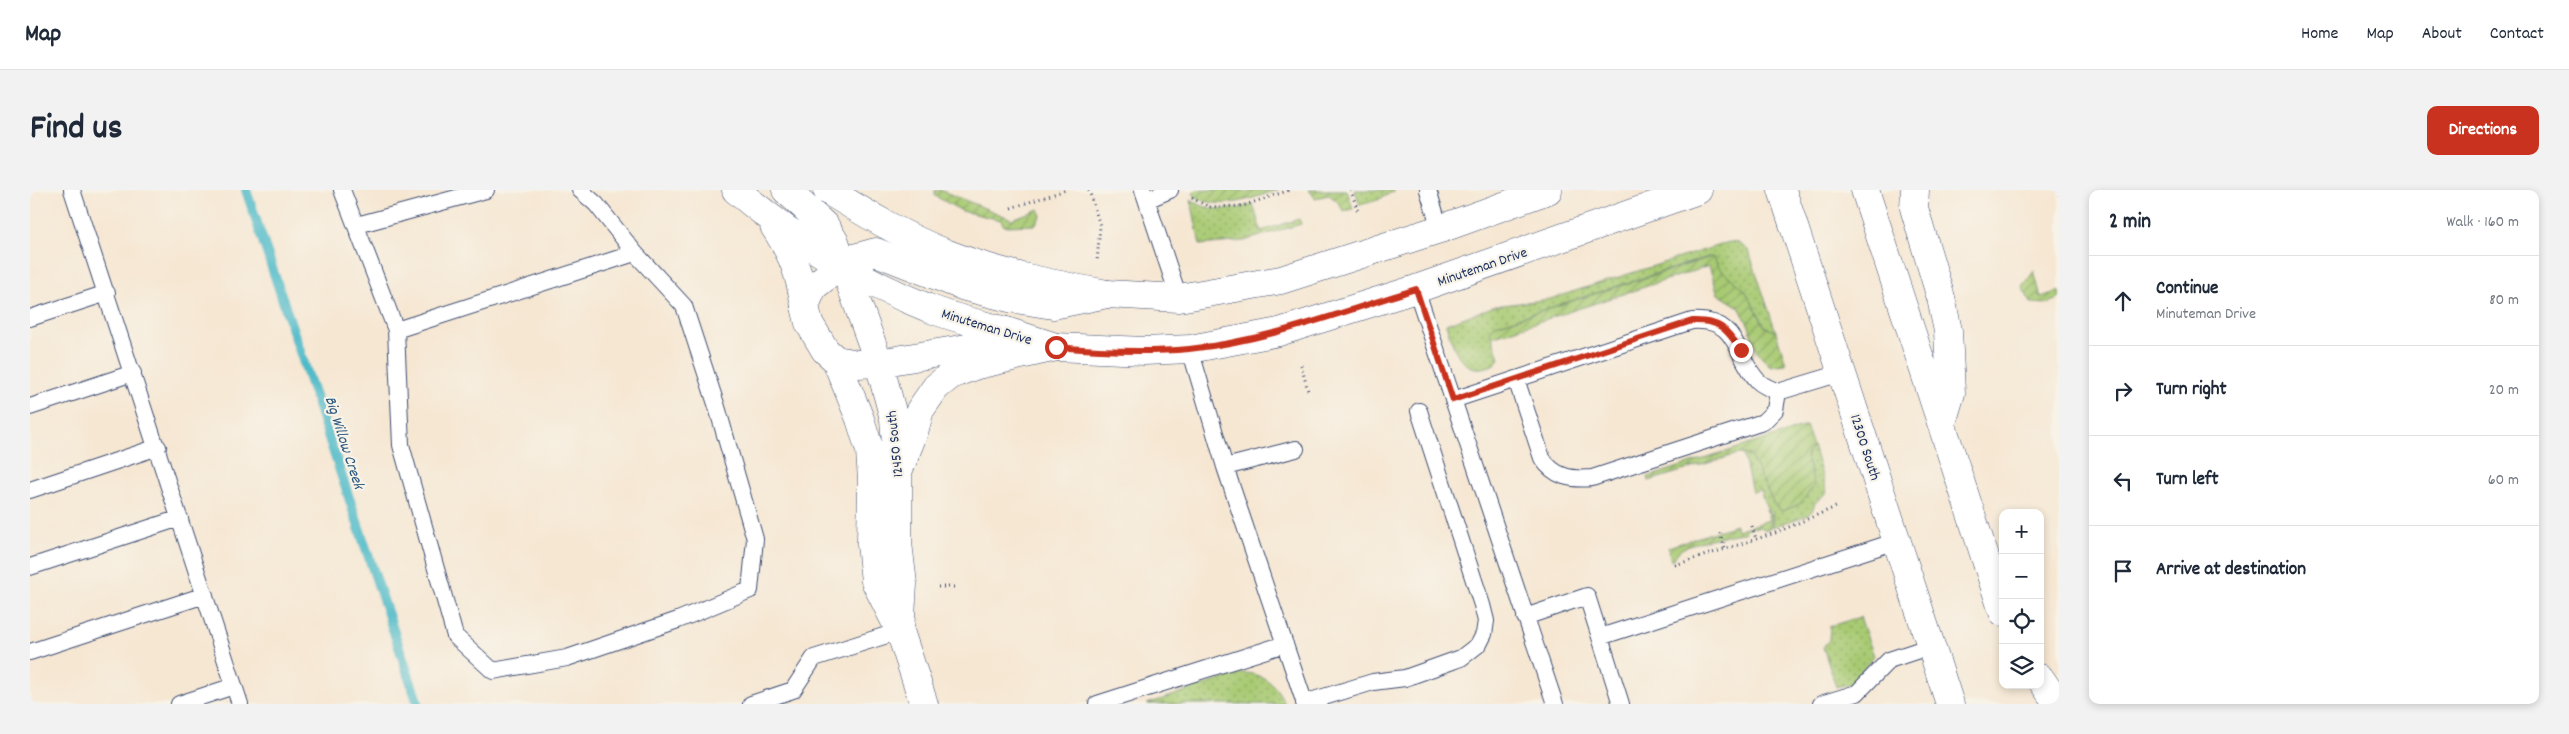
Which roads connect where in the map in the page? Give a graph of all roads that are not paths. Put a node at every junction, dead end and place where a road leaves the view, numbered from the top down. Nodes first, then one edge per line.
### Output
1 (72, 190) edge
2 (342, 190) edge
3 (486, 190) edge
4 (580, 190) edge
5 (736, 190) edge
6 (786, 190) edge
7 (827, 190) edge
8 (1428, 190) edge
9 (1548, 190) edge
10 (1698, 190) edge
11 (1782, 190) edge
12 (1865, 190) edge
13 (1915, 190) edge
14 (1177, 192) edge
15 (1145, 195) edge
16 (771, 220) junction
17 (357, 225) junction
18 (1440, 229) junction
19 (635, 253) junction
20 (843, 265) junction
21 (1416, 289) junction
22 (106, 293) junction
23 (1107, 294) junction
24 (1179, 298) junction
25 (805, 306) junction
26 (30, 318) edge
27 (396, 330) junction
28 (1006, 331) junction
29 (1056, 347) junction
30 (1190, 349) junction
31 (836, 360) junction
32 (879, 363) junction
33 (133, 373) junction
34 (1841, 373) junction
35 (1516, 379) junction
36 (1778, 392) junction
37 (1453, 400) junction
38 (30, 407) edge
39 (1419, 411) dead end
40 (1942, 423) junction
41 (158, 447) junction
42 (1296, 449) dead end
43 (1225, 467) junction
44 (898, 471) junction
45 (30, 490) edge
46 (180, 518) junction
47 (1897, 541) junction
48 (30, 567) edge
49 (205, 595) junction
50 (1999, 600) edge
51 (1525, 616) junction
52 (900, 631) junction
53 (1600, 637) junction
54 (1285, 644) junction
55 (1931, 646) junction
56 (30, 652) edge
57 (2044, 684) edge
58 (234, 686) junction
59 (2028, 689) edge
60 (179, 704) edge
61 (240, 704) edge
62 (751, 704) edge
63 (924, 704) edge
64 (1097, 704) edge
65 (1304, 704) edge
66 (1555, 704) edge
67 (1621, 704) edge
68 (1821, 704) edge
69 (1950, 704) edge
70 (2034, 704) edge
71 (2058, 704) edge

1 - 22 lane
2 - 17 lane
3 - 17 lane
4 - 19 lane
5 - 16 main road, Minuteman Drive
6 - 20 main road, 12450 South
7 - 23 main road
8 - 18 lane
9 - 18 main road
10 - 21 main road, Minuteman Drive
11 - 34 main road, 12300 South
12 - 40 main road
13 - 40 main road
14 - 15 lane
15 - 24 lane
16 - 20 main road, Minuteman Drive
16 - 25 main road
17 - 27 lane
18 - 24 main road
19 - 27 lane
19 - 27 lane
20 - 23 main road
20 - 25 main road
20 - 28 main road, Minuteman Drive
20 - 32 main road, 12450 South
21 - 30 main road, Minuteman Drive
21 - 37 lane
22 - 26 lane
22 - 33 lane
23 - 24 main road
25 - 31 main road
28 - 29 main road, Minuteman Drive
28 - 32 main road
29 - 30 main road, Minuteman Drive
29 - 44 main road
30 - 43 lane
31 - 32 main road
31 - 52 main road, 12450 South
32 - 44 main road, 12450 South
33 - 38 lane
33 - 41 lane
34 - 36 lane
34 - 47 main road, 12300 South
35 - 36 lane
35 - 36 lane
35 - 37 lane
37 - 51 lane
39 - 65 lane
40 - 50 main road
41 - 45 lane
41 - 46 lane
42 - 43 lane
43 - 54 lane
44 - 52 main road, 12450 South
46 - 48 lane
46 - 49 lane
47 - 53 lane
47 - 55 main road, 12300 South
49 - 56 lane
49 - 58 lane
51 - 53 lane
51 - 66 lane
52 - 62 lane
52 - 63 main road, 12450 South
53 - 67 lane
54 - 64 lane
54 - 65 lane
55 - 68 lane
55 - 69 main road, 12300 South
57 - 71 main road
58 - 60 lane
58 - 61 lane
59 - 70 main road

